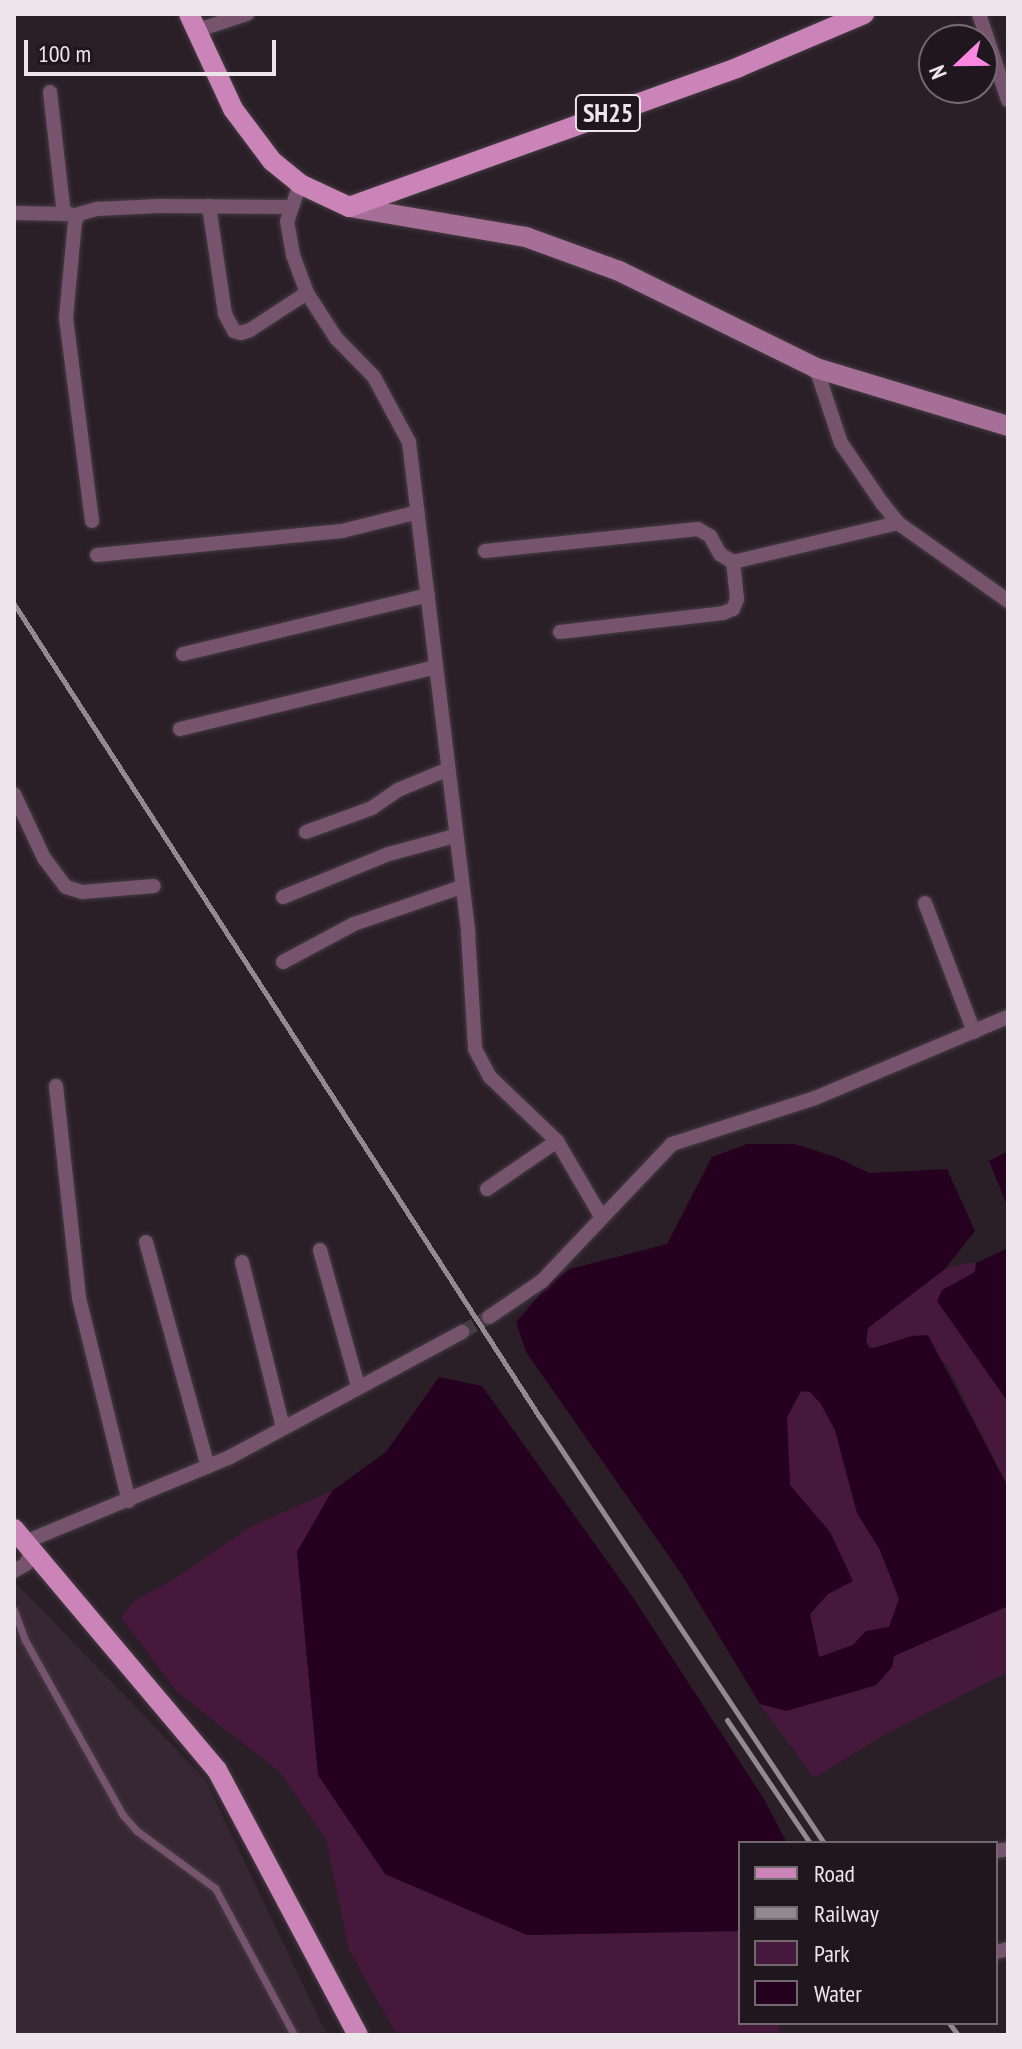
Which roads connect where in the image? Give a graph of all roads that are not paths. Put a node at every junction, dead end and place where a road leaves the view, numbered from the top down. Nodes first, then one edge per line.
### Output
1 (247, 14) edge
2 (864, 14) edge
3 (979, 14) edge
4 (192, 22) edge
5 (50, 92) dead end
6 (1008, 100) edge
7 (300, 184) junction
8 (209, 206) junction
9 (289, 207) junction
10 (349, 207) junction
11 (14, 213) edge
12 (71, 214) junction
13 (307, 293) junction
14 (816, 368) junction
15 (1008, 426) edge
16 (418, 512) junction
17 (92, 521) dead end
18 (898, 523) junction
19 (485, 551) dead end
20 (97, 555) dead end
21 (733, 562) junction
22 (428, 595) junction
23 (1008, 601) edge
24 (560, 632) dead end
25 (183, 654) dead end
26 (436, 667) junction
27 (180, 729) dead end
28 (446, 770) junction
29 (14, 794) edge
30 (306, 832) dead end
31 (455, 836) junction
32 (154, 886) dead end
33 (461, 887) junction
34 (283, 897) dead end
35 (925, 903) dead end
36 (283, 962) dead end
37 (1008, 1017) edge
38 (974, 1032) junction
39 (56, 1086) dead end
40 (557, 1141) junction
41 (487, 1189) dead end
42 (602, 1218) junction
43 (146, 1242) dead end
44 (320, 1250) dead end
45 (242, 1262) dead end
46 (489, 1317) tunnel mouth
47 (462, 1332) tunnel mouth
48 (358, 1386) junction
49 (283, 1428) junction
50 (208, 1467) junction
51 (129, 1501) junction
52 (24, 1541) edge
53 (14, 1571) edge
54 (14, 1610) edge
55 (294, 2035) edge
56 (358, 2035) edge

1 - 4 street
2 - 10 main road, SH25
3 - 6 street
4 - 7 main road
5 - 12 street
7 - 9 street
7 - 10 main road
8 - 9 street
8 - 12 street
8 - 13 street
9 - 13 street
10 - 14 main road
11 - 12 street
12 - 17 street
13 - 16 street
14 - 15 main road
14 - 18 street
16 - 20 street
16 - 22 street
18 - 21 street
18 - 23 street
19 - 21 street
21 - 24 street
22 - 25 street
22 - 26 street
26 - 27 street
26 - 28 street
28 - 30 street
28 - 31 street
29 - 32 street
31 - 33 street
31 - 34 street
33 - 36 street
33 - 40 street
35 - 38 street
37 - 38 street
38 - 42 street
39 - 51 street
40 - 41 street
40 - 42 street
42 - 46 street
43 - 50 street
44 - 48 street
45 - 49 street
47 - 48 street
48 - 49 street
49 - 50 street
50 - 51 street
51 - 52 street
52 - 53 street
52 - 56 main road
54 - 55 lane

